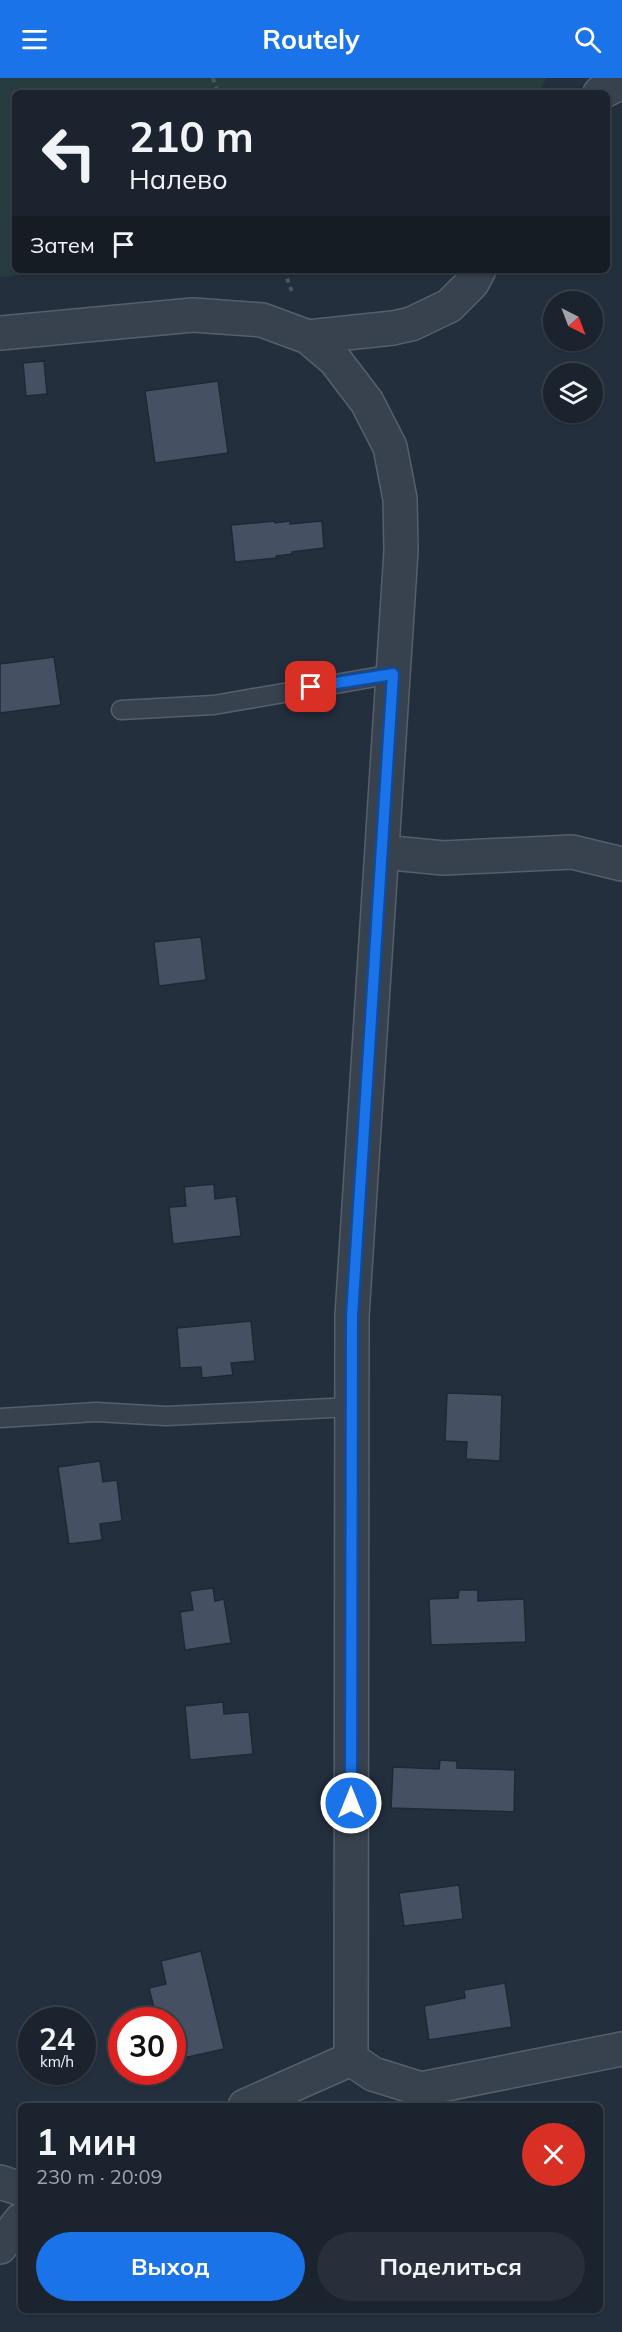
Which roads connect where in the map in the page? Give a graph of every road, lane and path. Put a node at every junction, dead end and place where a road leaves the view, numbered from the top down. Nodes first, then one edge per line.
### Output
1 (622, 82) edge
2 (606, 90) edge
3 (477, 273) edge
4 (0, 333) edge
5 (308, 337) junction
6 (393, 674) junction
7 (121, 710) dead end
8 (382, 852) junction
9 (622, 864) edge
10 (352, 1407) junction
11 (0, 1418) edge
12 (622, 2049) edge
13 (351, 2059) junction
14 (252, 2103) edge
15 (0, 2182) edge
16 (18, 2188) edge
17 (18, 2224) edge
18 (0, 2247) edge

1 - 2 street
3 - 5 street
4 - 5 street
5 - 6 street
6 - 7 lane
6 - 8 street
8 - 9 street
8 - 10 street
10 - 11 lane
10 - 13 street
12 - 13 street
13 - 14 street
15 - 16 street
17 - 18 street

